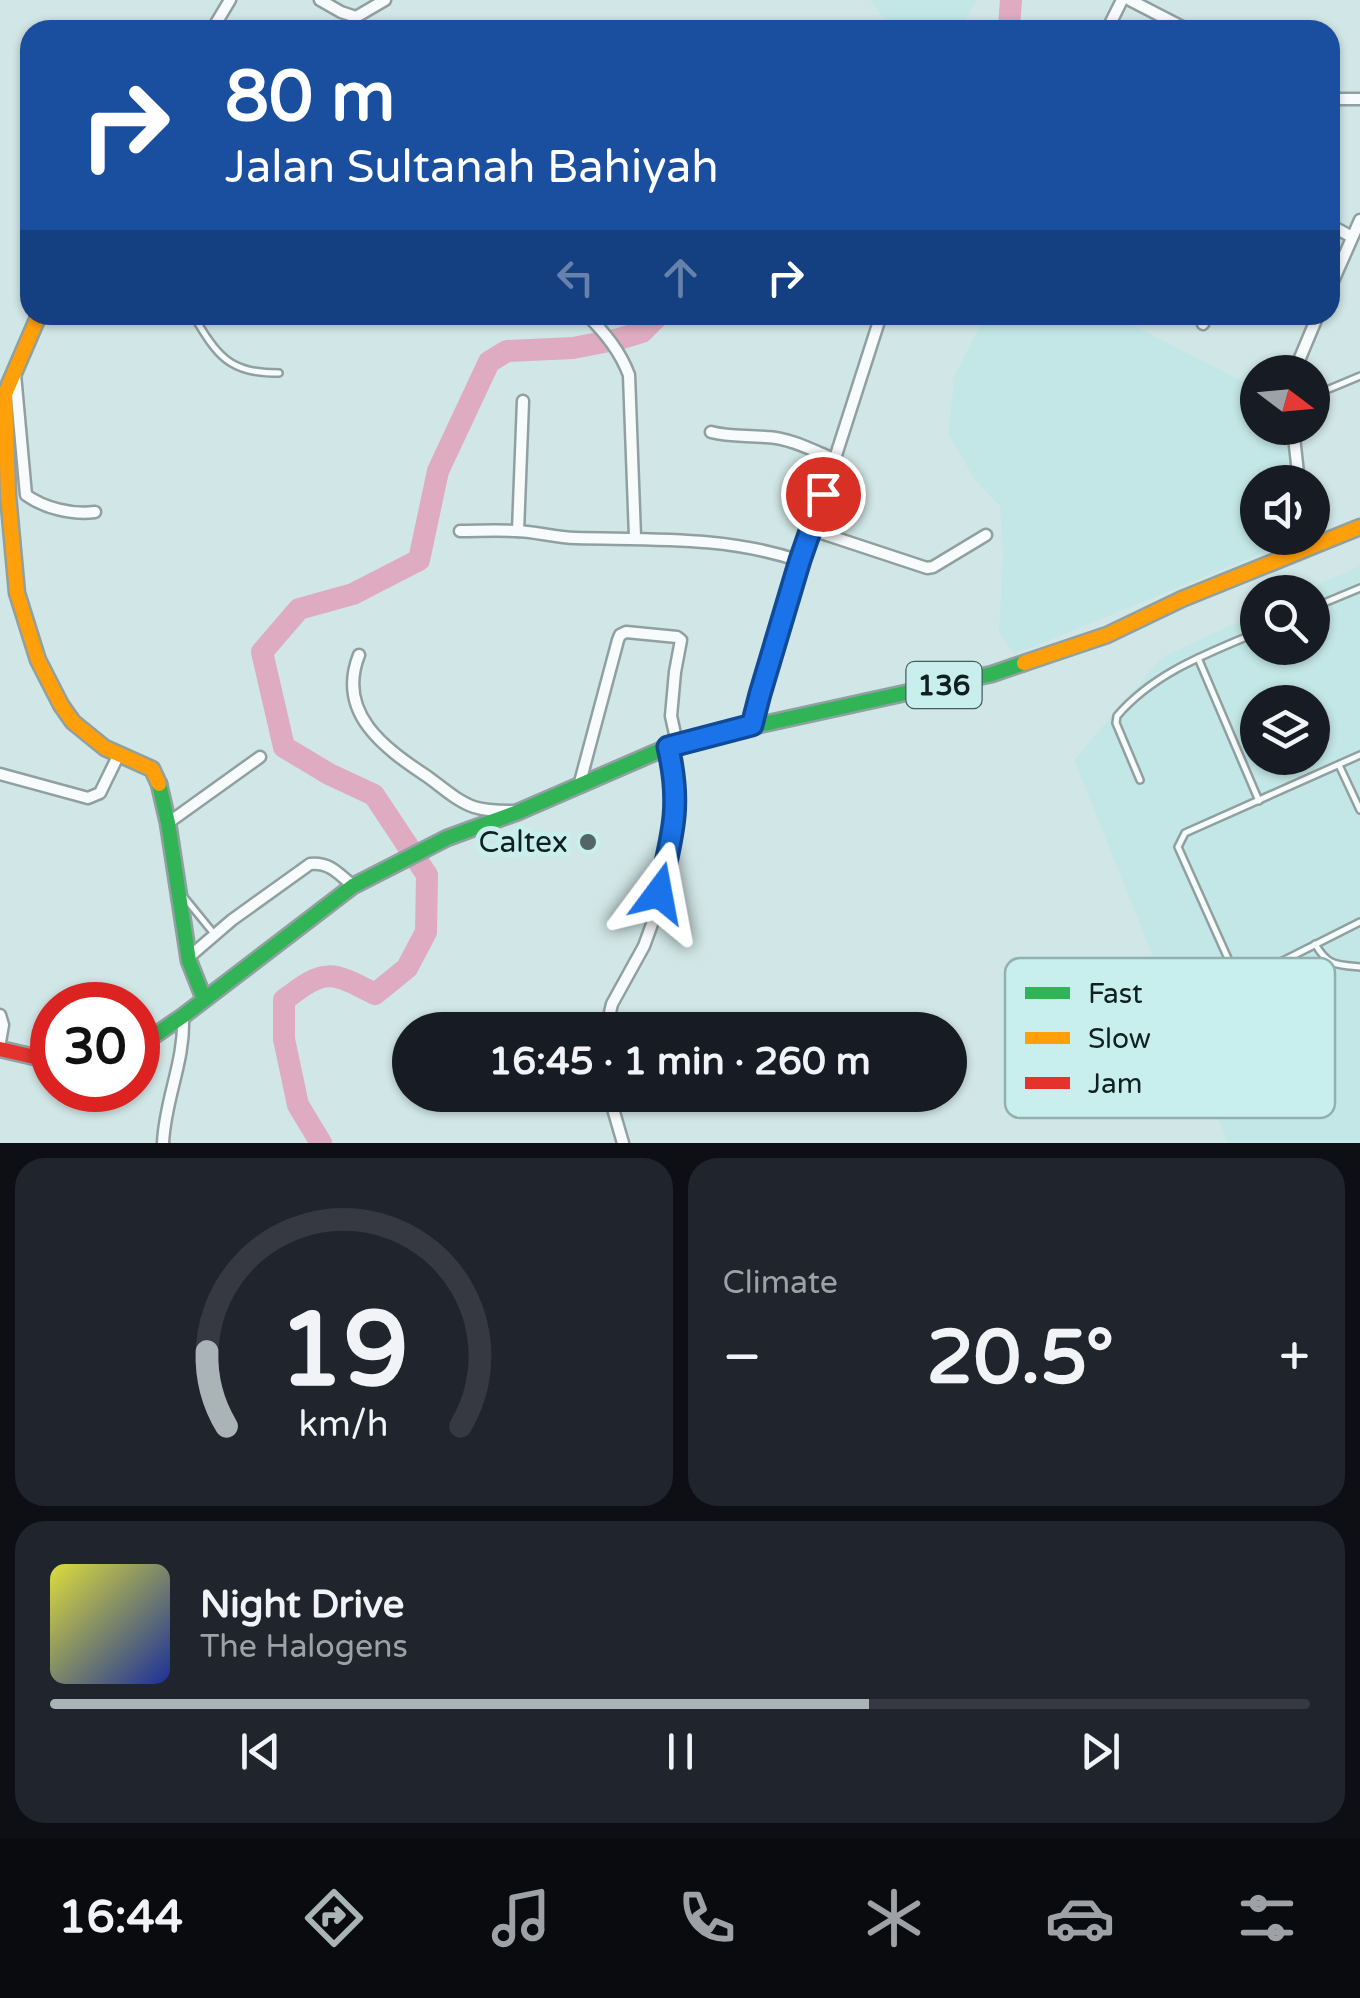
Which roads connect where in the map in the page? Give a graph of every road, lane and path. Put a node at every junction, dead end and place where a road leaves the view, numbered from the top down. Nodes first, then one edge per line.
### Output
1 (320, 0) edge
2 (384, 0) edge
3 (1130, 0) edge
4 (1169, 20) edge
5 (1360, 220) edge
6 (1340, 230) edge
7 (1352, 237) junction
8 (1340, 265) edge
9 (35, 325) edge
10 (200, 325) edge
11 (597, 325) edge
12 (878, 325) edge
13 (1314, 325) edge
14 (1301, 355) edge
15 (14, 373) junction
16 (279, 373) dead end
17 (1360, 376) edge
18 (1330, 389) edge
19 (2, 393) edge
20 (523, 401) dead end
21 (711, 432) dead end
22 (834, 458) junction
23 (95, 512) dead end
24 (1360, 527) edge
25 (518, 530) junction
26 (812, 530) junction
27 (460, 531) dead end
28 (986, 535) dead end
29 (1330, 535) edge
30 (635, 537) junction
31 (1279, 555) edge
32 (800, 560) junction
33 (1360, 588) edge
34 (1330, 600) edge
35 (1240, 640) edge
36 (358, 654) dead end
37 (1198, 658) junction
38 (752, 725) junction
39 (672, 745) junction
40 (119, 754) junction
41 (1360, 756) edge
42 (260, 757) dead end
43 (1339, 765) junction
44 (0, 774) edge
45 (1140, 780) dead end
46 (579, 786) junction
47 (1259, 801) junction
48 (1360, 810) edge
49 (518, 812) junction
50 (168, 823) junction
51 (353, 886) junction
52 (179, 891) junction
53 (1360, 922) edge
54 (215, 935) junction
55 (1316, 944) junction
56 (189, 957) junction
57 (1228, 958) edge
58 (1288, 958) edge
59 (1324, 958) edge
60 (1335, 964) edge
61 (1360, 967) edge
62 (204, 999) junction
63 (610, 1012) edge
64 (0, 1015) edge
65 (183, 1016) junction
66 (160, 1032) edge
67 (0, 1046) edge
68 (30, 1055) edge
69 (614, 1112) edge
70 (163, 1143) edge
71 (622, 1143) edge

1 - 2 street
3 - 4 street
5 - 7 street
6 - 7 street
7 - 8 street
9 - 15 main road
10 - 16 lane
11 - 30 street
12 - 22 street
13 - 14 street
15 - 19 main road
15 - 23 street
17 - 18 lane
19 - 40 main road
20 - 25 street
21 - 22 street
22 - 26 street
24 - 29 main road, 136
25 - 27 street
25 - 30 street
26 - 28 street
26 - 32 street
30 - 32 street
31 - 38 main road, 136
32 - 38 street
33 - 34 lane
35 - 37 lane
36 - 49 street
37 - 45 lane
37 - 47 lane
38 - 39 main road, 136
39 - 46 main road, 136
39 - 46 street
39 - 63 street
40 - 44 street
40 - 50 main road
41 - 43 lane
42 - 50 street
43 - 47 lane
43 - 48 lane
46 - 49 main road, 136
47 - 57 lane
49 - 51 main road, 136
50 - 52 main road
51 - 54 street
51 - 62 main road, 136
52 - 54 lane
52 - 56 main road
53 - 55 lane
54 - 56 street
55 - 58 lane
55 - 59 lane
56 - 62 main road
60 - 61 lane
62 - 65 main road, 136
64 - 67 street
65 - 66 main road, 136
65 - 70 street
67 - 68 main road
69 - 71 street

